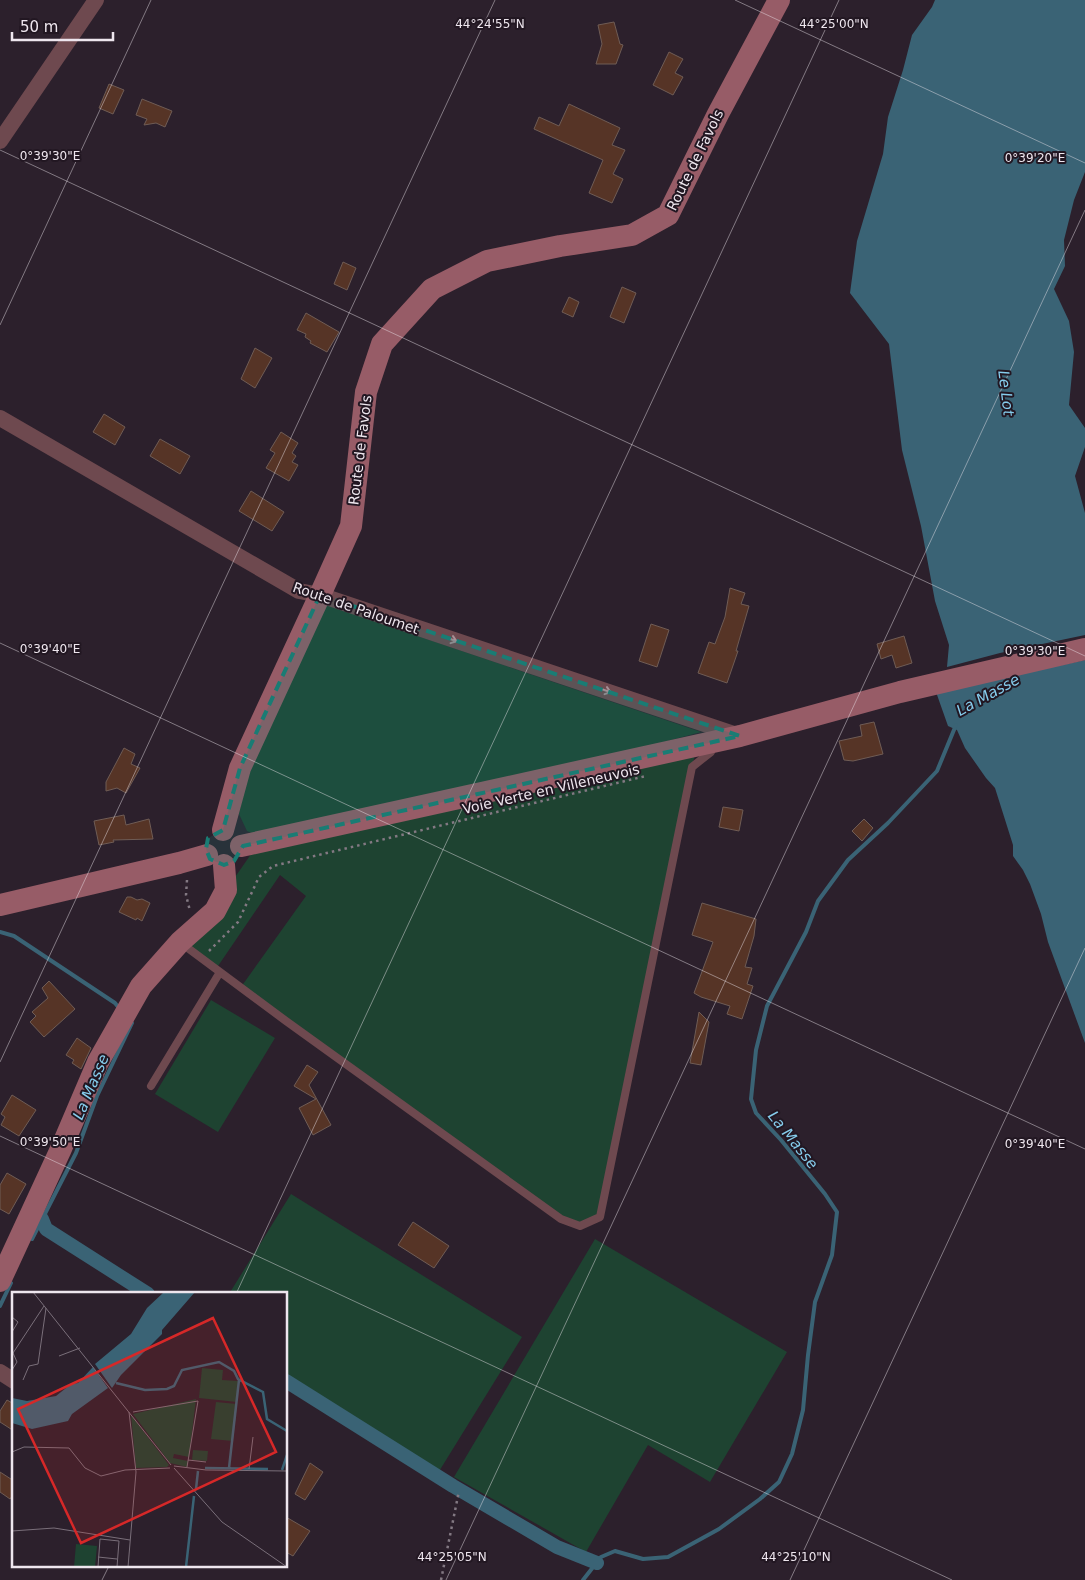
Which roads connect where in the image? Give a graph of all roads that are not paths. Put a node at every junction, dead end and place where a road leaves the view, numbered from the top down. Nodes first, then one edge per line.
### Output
1 (96, 0) edge
2 (779, 0) edge
3 (0, 141) edge
4 (0, 418) edge
5 (320, 596) junction
6 (1085, 649) edge
7 (740, 736) junction
8 (713, 742) junction
9 (223, 830) junction
10 (241, 846) junction
11 (216, 860) junction
12 (0, 905) edge
13 (180, 942) junction
14 (220, 972) junction
15 (151, 1086) dead end
16 (0, 1281) edge
17 (0, 1372) edge
18 (12, 1380) edge

1 - 3 street
2 - 5 street, Route de Favols
4 - 5 street, Route de Paloumet
5 -> 7 street, Route de Paloumet
5 - 9 street, Route de Favols
6 - 7 street
7 - 8 street
8 - 10 street
8 - 14 lane
9 - 10 street
9 - 11 street
10 - 11 street
11 - 12 street
11 - 13 street
13 - 14 lane
13 - 16 street
14 - 15 lane
17 - 18 street

